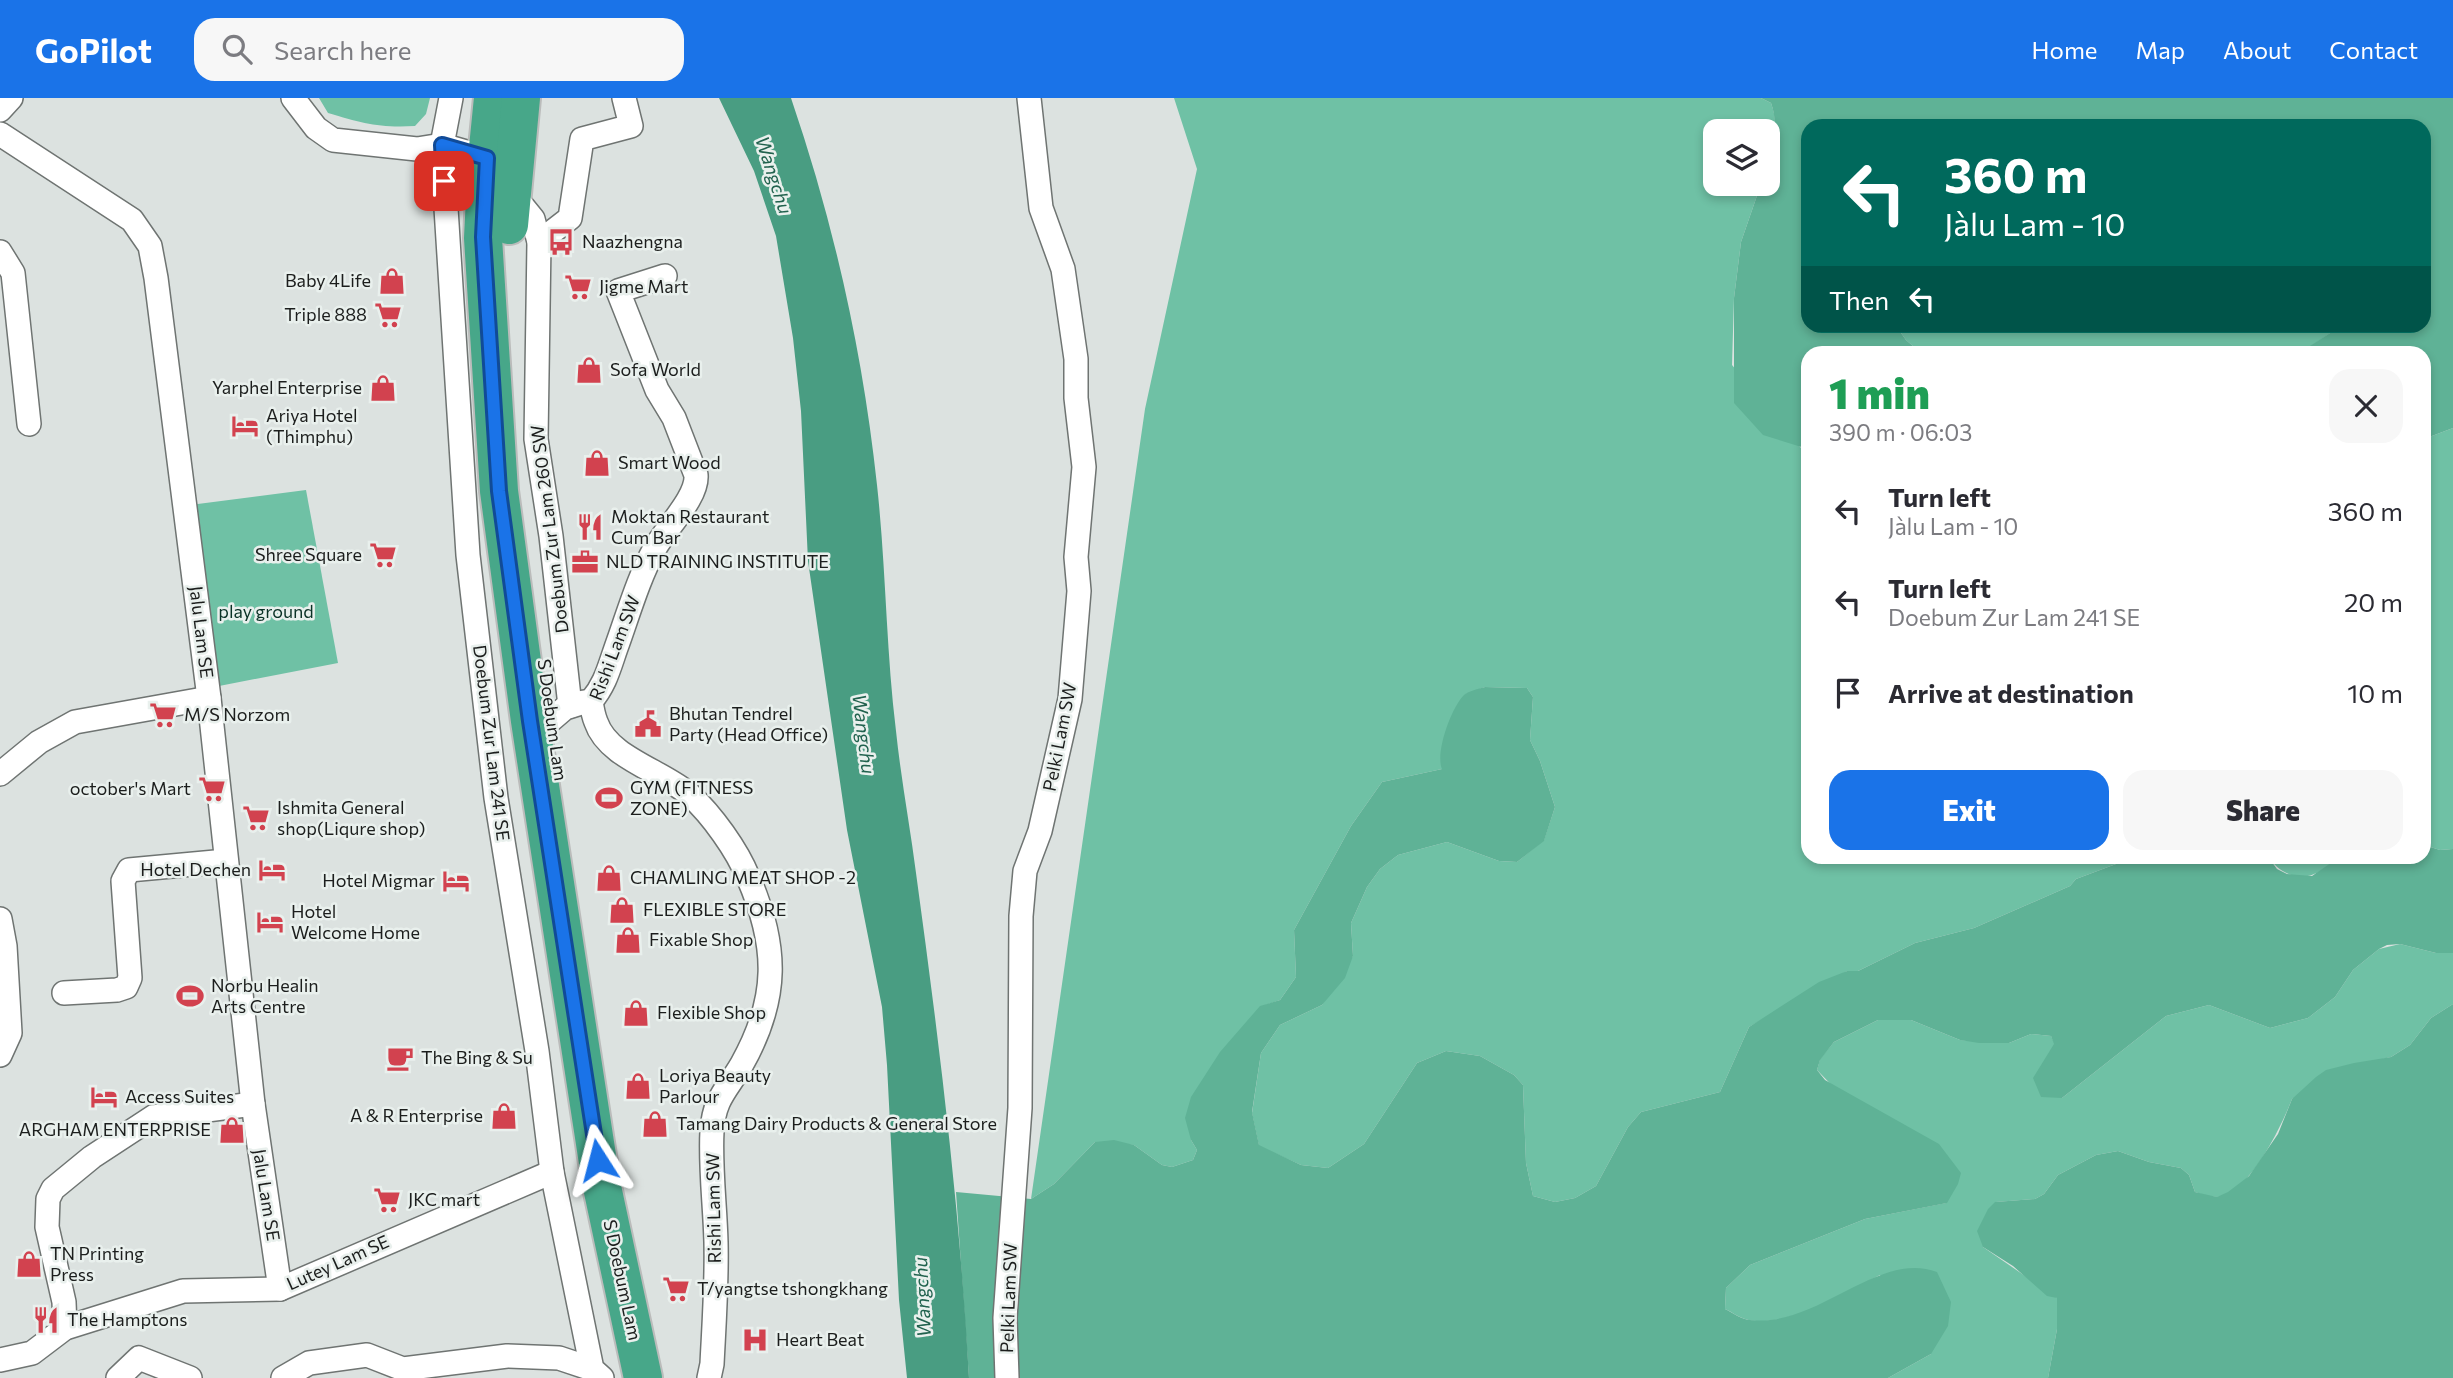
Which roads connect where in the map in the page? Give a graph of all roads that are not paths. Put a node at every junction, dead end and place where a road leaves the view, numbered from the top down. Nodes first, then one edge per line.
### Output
1 (11, 98) edge
2 (293, 98) edge
3 (451, 98) edge
4 (493, 98) edge
5 (521, 98) edge
6 (624, 98) edge
7 (1029, 98) edge
8 (0, 110) edge
9 (0, 134) edge
10 (442, 145) junction
11 (487, 158) junction
12 (511, 192) junction
13 (539, 242) junction
14 (0, 252) edge
15 (665, 276) dead end
16 (29, 424) dead end
17 (209, 698) junction
18 (571, 709) junction
19 (0, 775) edge
20 (226, 860) junction
21 (0, 919) edge
22 (64, 993) dead end
23 (0, 1055) edge
24 (253, 1104) junction
25 (552, 1172) junction
26 (280, 1289) junction
27 (65, 1328) junction
28 (0, 1360) edge
29 (597, 1374) edge
30 (118, 1378) edge
31 (190, 1378) edge
32 (283, 1378) edge
33 (643, 1378) edge
34 (665, 1378) edge
35 (709, 1378) edge
36 (1007, 1378) edge

1 - 8 street
2 - 10 street
3 - 10 street, Doebum Zur Lam 241 SE
4 - 11 highway, S Doebum Lam
5 - 12 highway, S Doebum Lam
6 - 13 street
7 - 36 street, Pelki Lam SW
9 - 17 street, Jalu Lam SE
10 - 11 street
10 - 25 street, Doebum Zur Lam 241 SE
11 - 33 highway, S Doebum Lam
12 - 13 street, Doebum Zur Lam 260 SW
12 - 18 highway, S Doebum Lam
13 - 18 street, Doebum Zur Lam 260 SW
14 - 16 street
15 - 18 street, Rishi Lam SW
17 - 19 street
17 - 20 street, Jalu Lam SE
18 - 34 highway, S Doebum Lam
18 - 35 street, Rishi Lam SW
20 - 22 street
20 - 24 street, Jalu Lam SE
21 - 23 street
24 - 26 street, Jalu Lam SE
24 - 27 street
25 - 26 street, Lutey Lam SE
25 - 29 street, Doebum Zur Lam 241 SE
26 - 27 street, Lutey Lam SE
27 - 28 street, Lutey Lam SE
29 - 32 street
30 - 31 street

